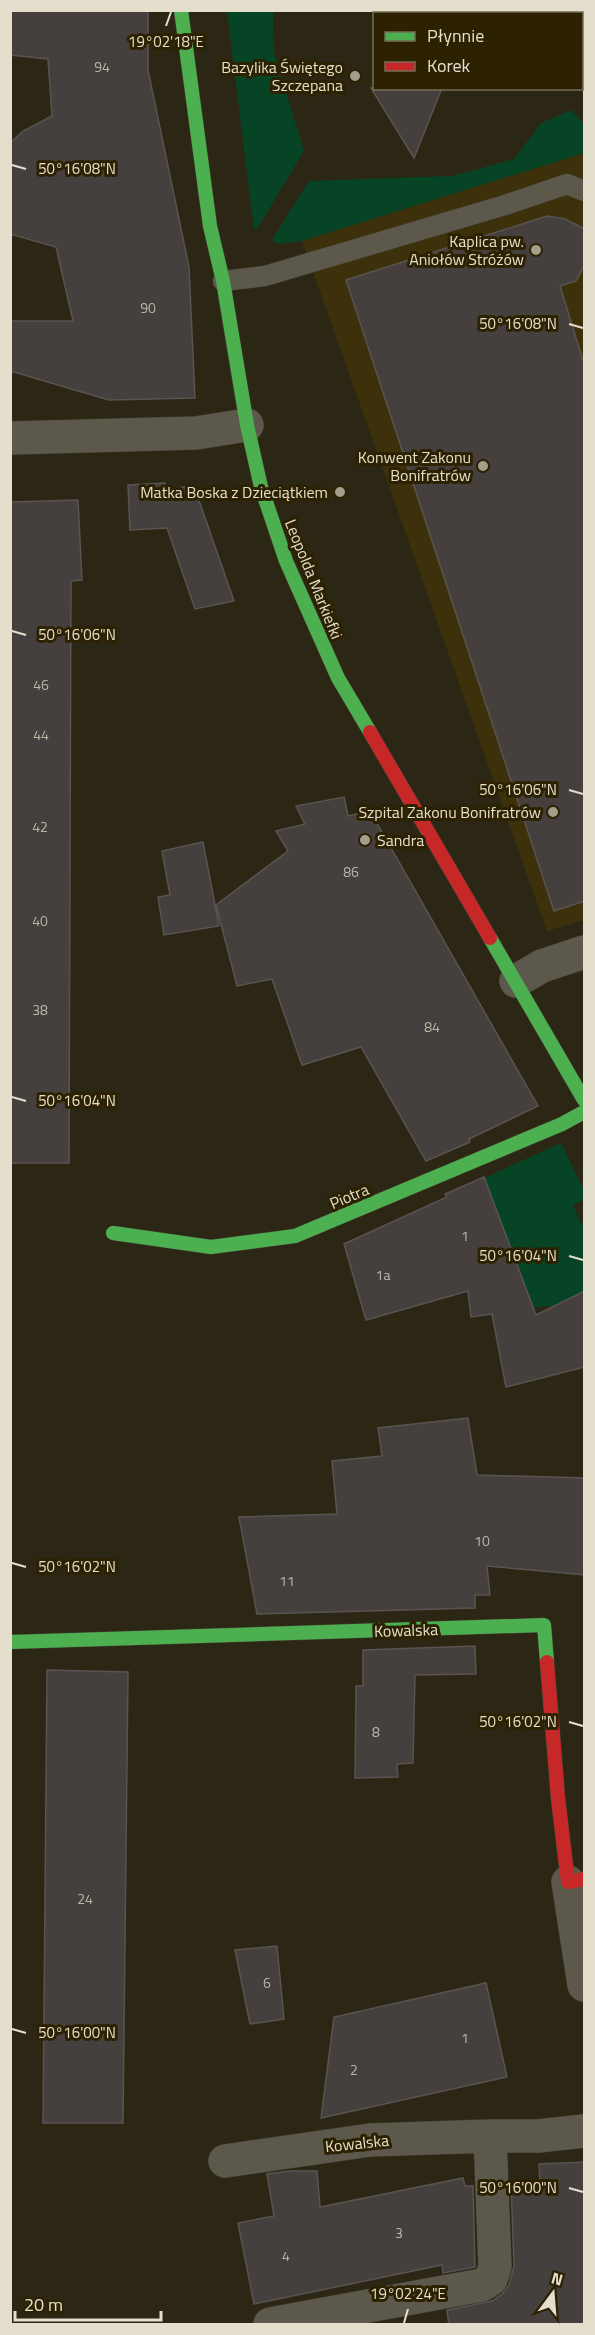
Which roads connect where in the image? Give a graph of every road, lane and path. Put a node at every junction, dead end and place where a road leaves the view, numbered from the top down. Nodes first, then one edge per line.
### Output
1 (181, 10) edge
2 (579, 184) edge
3 (223, 281) junction
4 (247, 425) junction
5 (10, 438) edge
6 (585, 952) edge
7 (516, 981) junction
8 (585, 1100) edge
9 (585, 1112) edge
10 (113, 1233) dead end
11 (10, 1642) edge
12 (576, 1880) edge
13 (585, 1985) edge
14 (585, 2131) edge
15 (490, 2136) junction
16 (225, 2160) dead end
17 (270, 2325) edge

1 - 3 street, Leopolda Markiefki
2 - 3 lane
3 - 4 street, Leopolda Markiefki
4 - 5 street
4 - 7 street, Leopolda Markiefki
6 - 7 street
7 - 8 street, Leopolda Markiefki
9 - 10 street, Piotra
11 - 12 street, Kowalska
12 - 13 street, Kowalska
14 - 15 street, Kowalska
15 - 16 street, Kowalska
15 - 17 street

